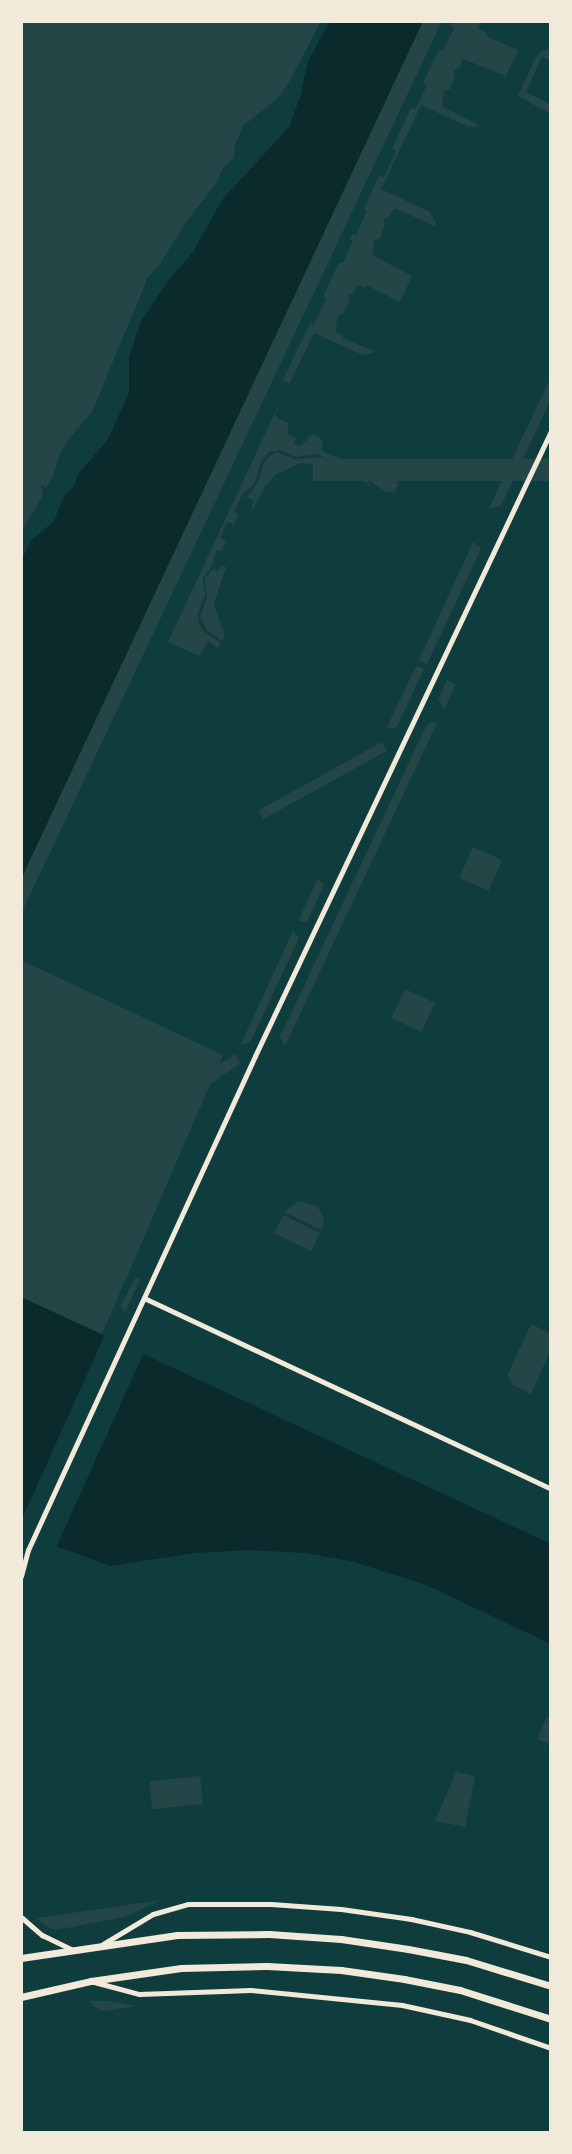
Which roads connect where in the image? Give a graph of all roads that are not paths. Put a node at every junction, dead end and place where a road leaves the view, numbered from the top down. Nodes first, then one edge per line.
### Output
1 (551, 431) edge
2 (144, 1298) junction
3 (551, 1489) edge
4 (21, 1576) edge
5 (21, 1917) edge
6 (103, 1944) junction
7 (71, 1949) junction
8 (551, 1956) edge
9 (21, 1958) edge
10 (91, 1981) junction
11 (551, 1986) edge
12 (21, 1997) edge
13 (551, 2019) edge
14 (551, 2048) edge

1 - 2 street
2 - 3 street
2 - 4 street
5 - 7 street
6 - 7 street
6 - 8 street
6 - 11 street
7 - 9 street
10 - 12 street
10 - 13 street
10 - 14 street

